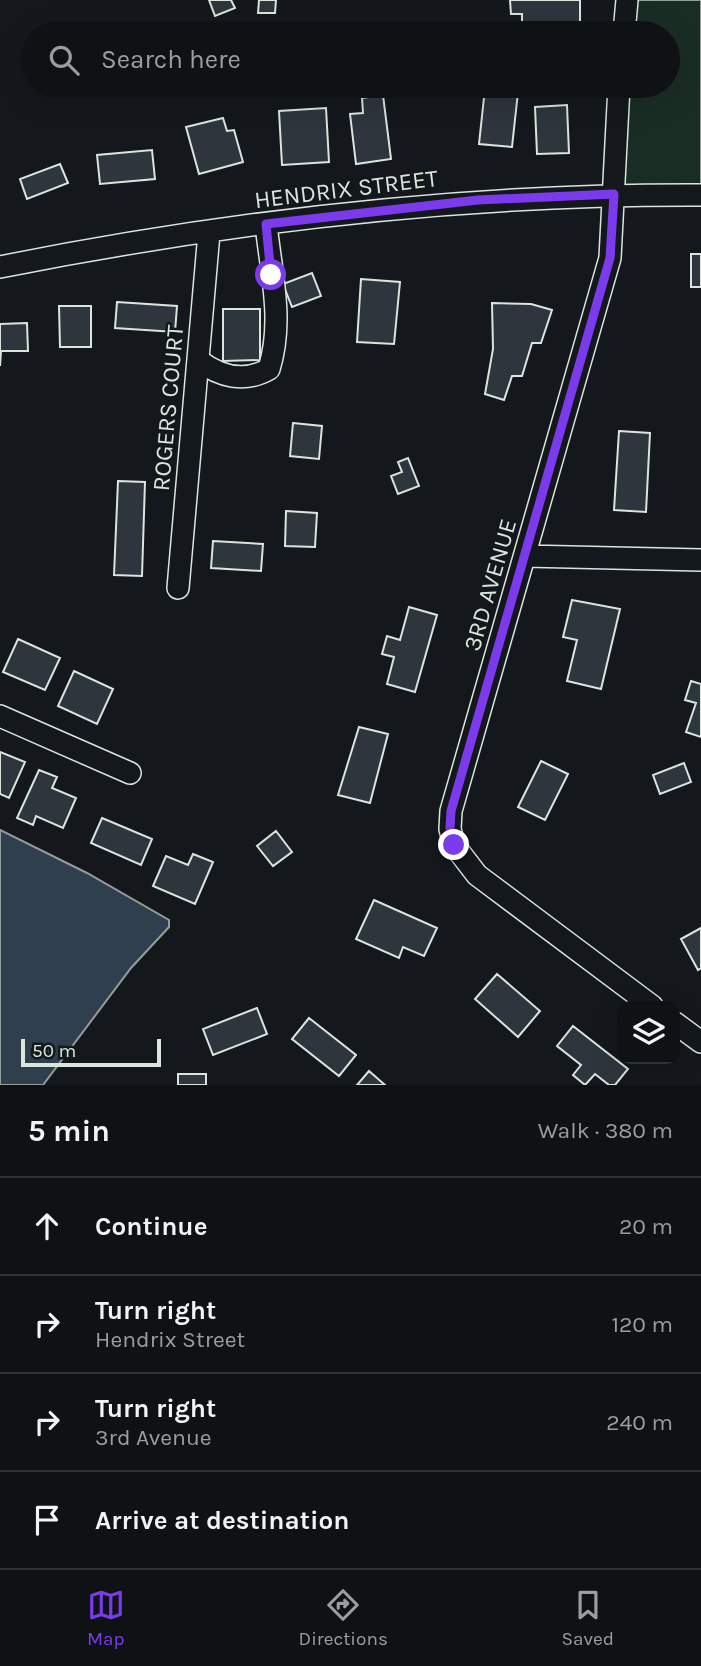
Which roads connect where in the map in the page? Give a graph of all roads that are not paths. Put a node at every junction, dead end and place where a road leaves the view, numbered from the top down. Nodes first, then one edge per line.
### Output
1 (627, 0) edge
2 (625, 21) edge
3 (618, 98) edge
4 (614, 194) junction
5 (701, 195) edge
6 (266, 224) junction
7 (209, 233) junction
8 (0, 267) edge
9 (198, 360) junction
10 (526, 556) junction
11 (701, 560) edge
12 (178, 588) dead end
13 (0, 716) edge
14 (130, 773) dead end
15 (645, 1001) edge
16 (680, 1027) edge
17 (701, 1042) edge

1 - 2 street
3 - 4 street, 3RD AVENUE
4 - 5 street, HENDRIX STREET
4 - 6 street, HENDRIX STREET
4 - 10 street, 3RD AVENUE
6 - 7 street, HENDRIX STREET
6 - 9 street
7 - 8 street, HENDRIX STREET
7 - 9 street, ROGERS COURT
9 - 12 street, ROGERS COURT
10 - 11 street
10 - 15 street, 3RD AVENUE
13 - 14 street
16 - 17 street

